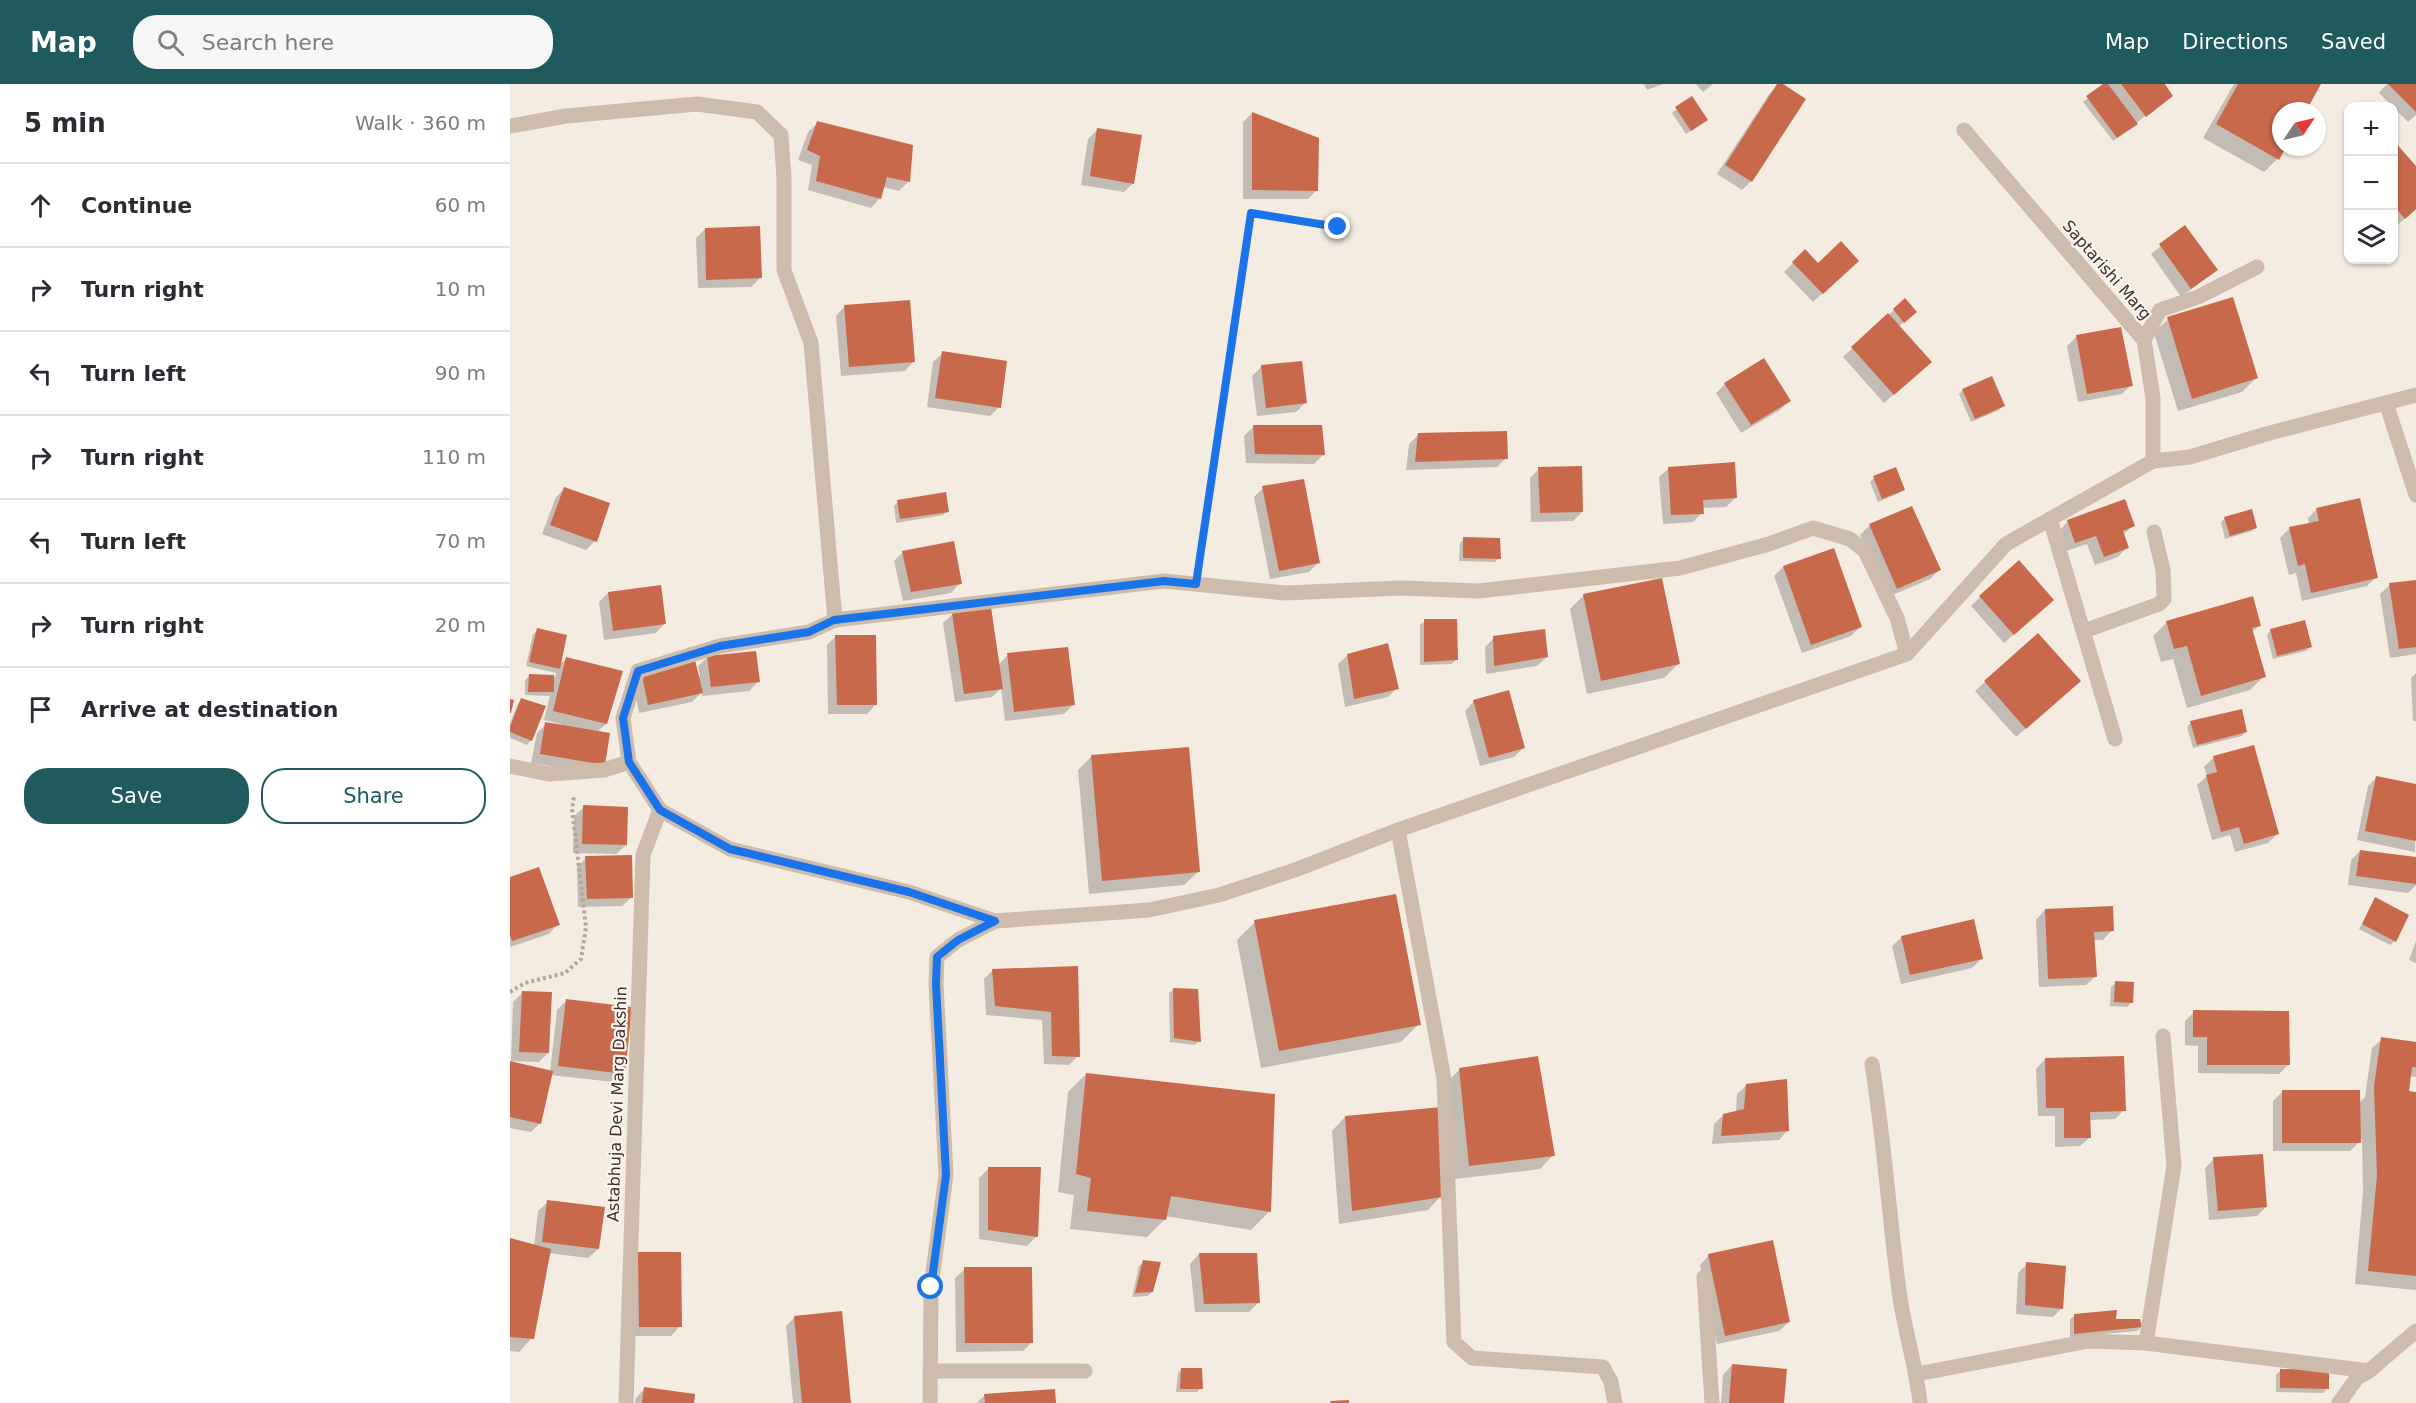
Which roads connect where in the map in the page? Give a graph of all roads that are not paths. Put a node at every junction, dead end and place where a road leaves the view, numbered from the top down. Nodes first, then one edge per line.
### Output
1 (510, 126) edge
2 (1964, 130) dead end
3 (2257, 267) dead end
4 (2144, 340) junction
5 (2416, 395) edge
6 (2386, 403) junction
7 (2153, 461) junction
8 (2416, 495) edge
9 (2050, 519) junction
10 (2154, 532) dead end
11 (834, 620) junction
12 (2084, 631) junction
13 (1906, 654) junction
14 (2115, 740) dead end
15 (629, 762) junction
16 (510, 766) edge
17 (660, 810) junction
18 (1398, 830) junction
19 (995, 921) junction
20 (2163, 1036) dead end
21 (1872, 1064) dead end
22 (1704, 1277) dead end
23 (2416, 1331) edge
24 (2146, 1343) junction
25 (932, 1371) junction
26 (1085, 1371) dead end
27 (2369, 1371) junction
28 (1917, 1374) junction
29 (626, 1403) edge
30 (930, 1403) edge
31 (1615, 1403) edge
32 (1712, 1403) edge
33 (1920, 1403) edge
34 (2339, 1403) edge

1 - 11 street
2 - 4 street, Saptarishi Marg
3 - 4 street
4 - 7 street, Saptarishi Marg
5 - 6 street
6 - 7 street
6 - 8 street
7 - 9 street
9 - 12 street
9 - 13 street
10 - 12 street
11 - 13 street
11 - 15 street
12 - 14 street
13 - 18 street
15 - 16 street
15 - 17 street
17 - 19 street
17 - 29 street, Astabhuja Devi Marg Dakshin
18 - 19 street
18 - 31 street
19 - 25 street
20 - 24 street
21 - 28 street
22 - 32 street
23 - 27 street
24 - 27 street
24 - 28 street
25 - 26 street
25 - 30 street
27 - 34 street
28 - 33 street

